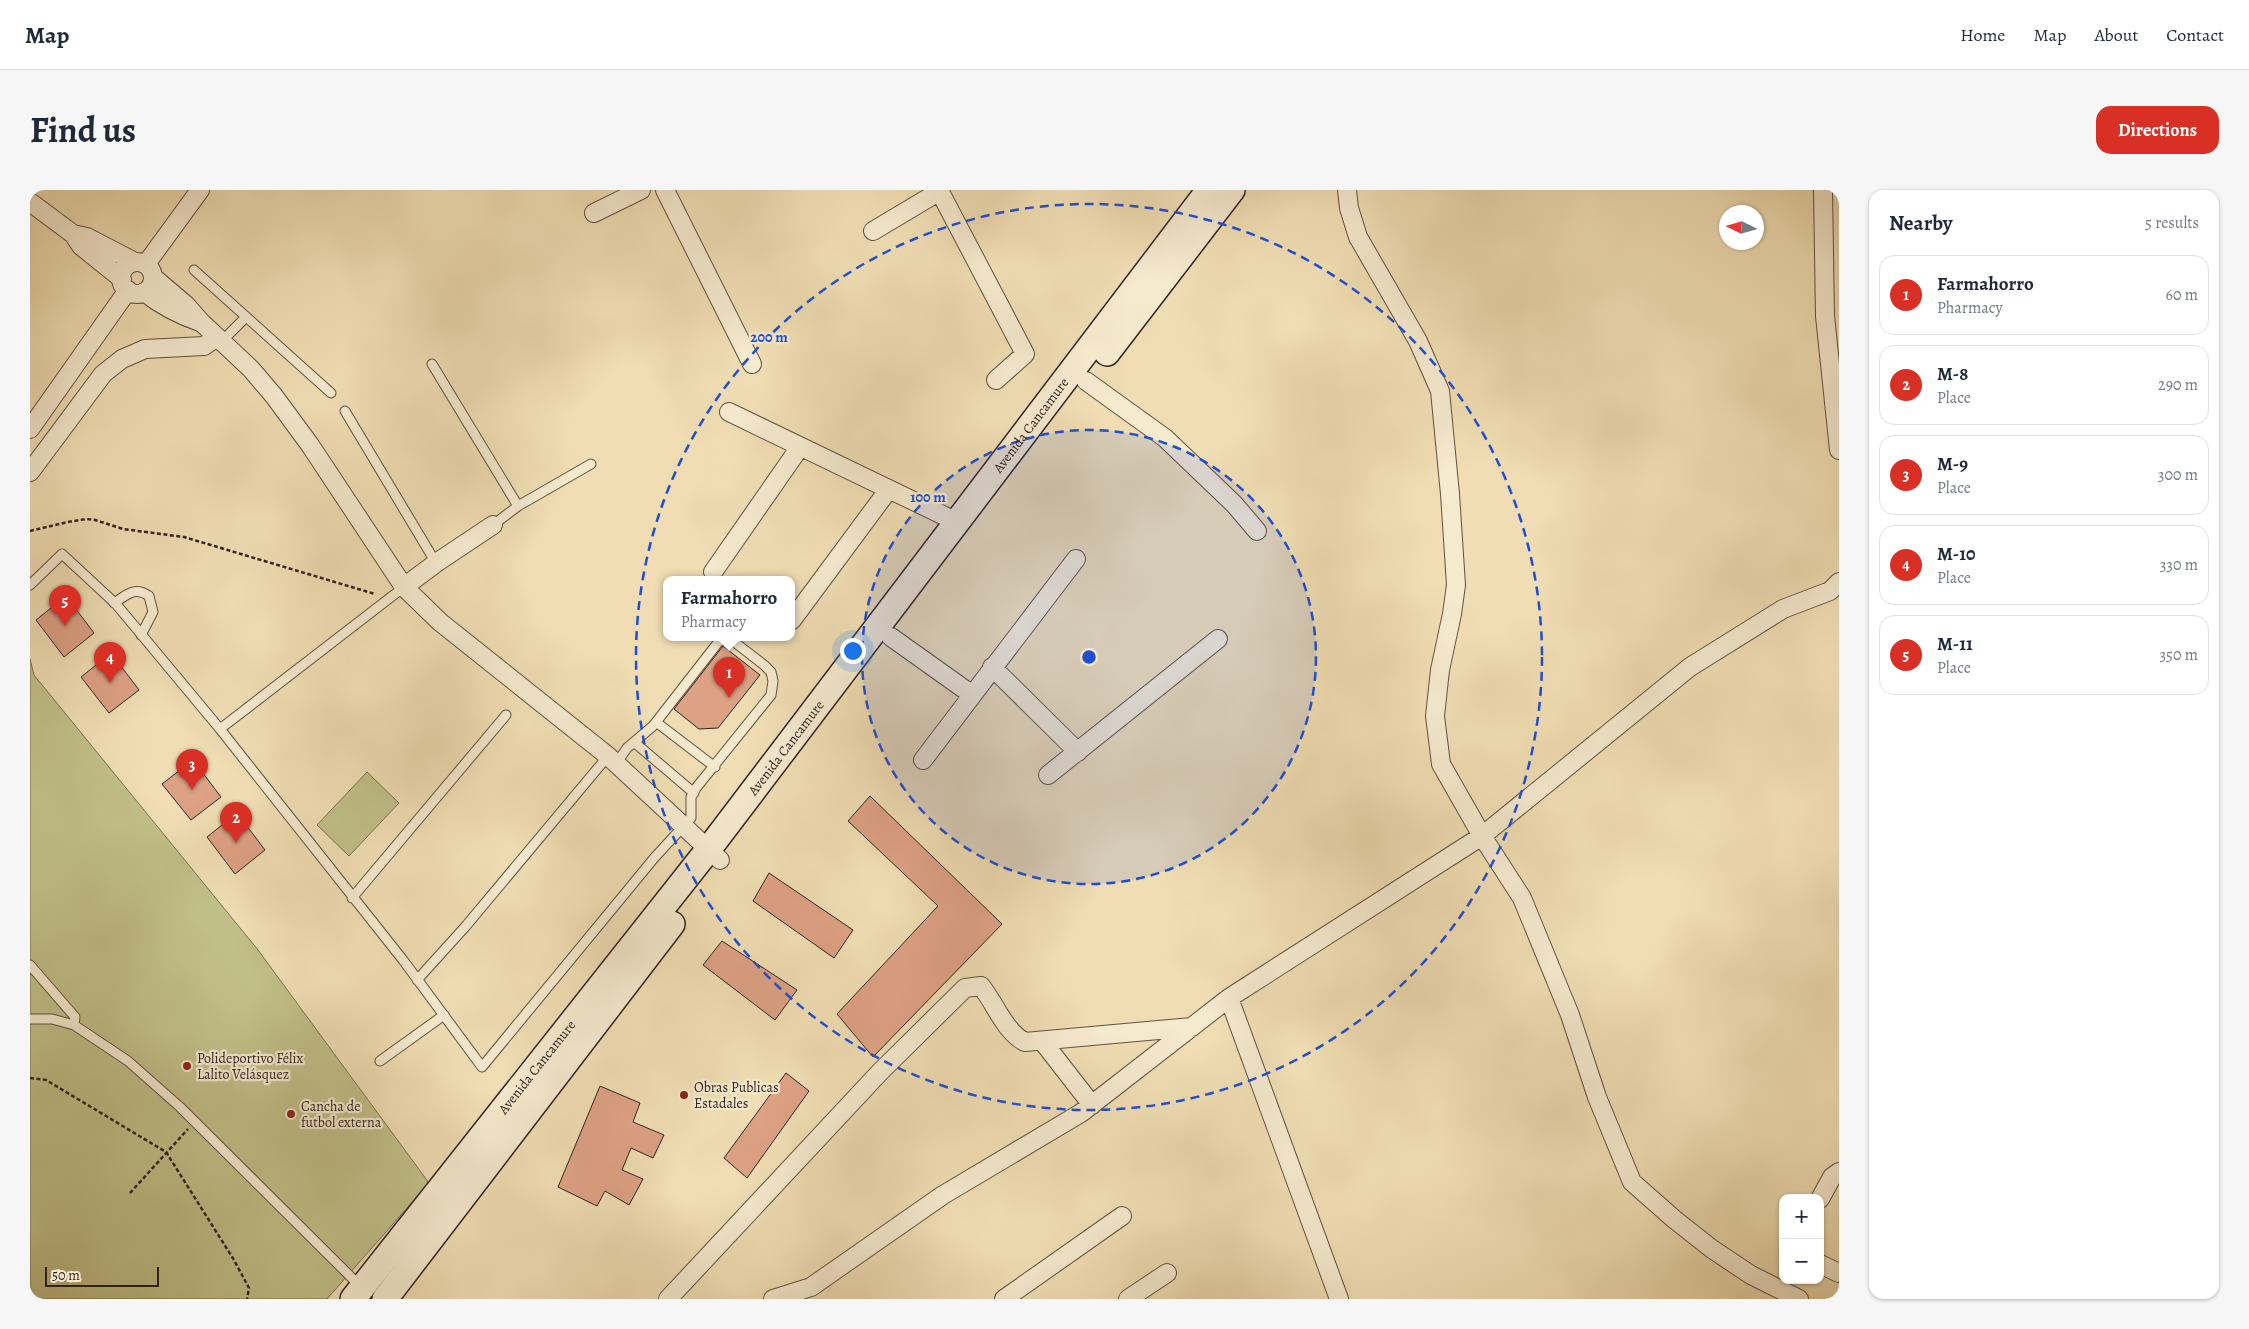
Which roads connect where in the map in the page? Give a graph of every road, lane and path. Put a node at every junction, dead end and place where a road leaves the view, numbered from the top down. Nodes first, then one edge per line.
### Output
1 (200, 190) edge
2 (641, 190) edge
3 (665, 190) edge
4 (1210, 190) edge
5 (1232, 190) edge
6 (1347, 190) edge
7 (1823, 190) edge
8 (939, 191) edge
9 (30, 202) edge
10 (594, 213) dead end
11 (873, 231) dead end
12 (194, 270) dead end
13 (138, 277) junction
14 (246, 317) junction
15 (220, 339) junction
16 (432, 364) dead end
17 (752, 364) dead end
18 (996, 380) dead end
19 (1086, 381) junction
20 (331, 393) dead end
21 (345, 411) dead end
22 (730, 412) dead end
23 (30, 427) edge
24 (800, 446) junction
25 (1839, 450) edge
26 (591, 464) dead end
27 (30, 472) edge
28 (890, 489) junction
29 (518, 506) junction
30 (957, 522) junction
31 (493, 525) joint
32 (1257, 530) dead end
33 (30, 532) edge
34 (1076, 559) dead end
35 (436, 563) junction
36 (713, 572) dead end
37 (30, 585) edge
38 (1836, 589) edge
39 (398, 593) junction
40 (114, 602) junction
41 (795, 616) edge
42 (141, 635) junction
43 (891, 637) junction
44 (1218, 639) dead end
45 (719, 641) edge
46 (733, 641) edge
47 (992, 667) junction
48 (971, 694) junction
49 (506, 715) dead end
50 (656, 722) junction
51 (220, 729) junction
52 (634, 742) junction
53 (1078, 752) junction
54 (612, 760) junction
55 (923, 760) dead end
56 (715, 767) junction
57 (1048, 775) dead end
58 (694, 793) junction
59 (682, 826) junction
60 (1482, 836) junction
61 (714, 855) junction
62 (352, 898) junction
63 (30, 965) edge
64 (417, 980) junction
65 (1229, 998) junction
66 (444, 1015) junction
67 (30, 1019) edge
68 (74, 1025) junction
69 (1192, 1027) junction
70 (1043, 1042) junction
71 (380, 1061) dead end
72 (30, 1078) edge
73 (1092, 1105) junction
74 (194, 1122) junction
75 (166, 1152) junction
76 (1839, 1172) edge
77 (130, 1192) dead end
78 (1823, 1194) edge
79 (1122, 1216) dead end
80 (1824, 1266) edge
81 (1167, 1273) dead end
82 (1839, 1273) edge
83 (814, 1293) edge
84 (363, 1295) edge
85 (247, 1299) edge
86 (385, 1299) edge
87 (668, 1299) edge
88 (773, 1299) edge
89 (1004, 1299) edge
90 (1128, 1299) edge
91 (1339, 1299) edge
92 (1799, 1299) edge

1 - 13 street
2 - 10 street
3 - 17 street
4 - 30 main road, Avenida Cancamure
5 - 19 main road, Avenida Cancamure
6 - 60 street
7 - 25 street
8 - 11 street
8 - 18 street
9 - 13 street
12 - 14 lane
13 - 15 street
13 - 23 street
14 - 15 lane
14 - 20 lane
15 - 27 street
15 - 39 street
16 - 29 lane
19 - 32 street
19 - 43 main road, Avenida Cancamure
21 - 35 lane
22 - 24 street
24 - 28 street
24 - 36 street
26 - 29 lane
28 - 30 street
28 - 41 street
29 - 31 lane
30 - 61 main road, Avenida Cancamure
31 - 35 street
33 - 39 path
34 - 47 street
35 - 39 street
37 - 40 lane
38 - 60 street
39 - 51 lane
39 - 54 street
40 - 42 lane
40 - 42 lane
42 - 51 lane
43 - 48 street
43 - 61 main road, Avenida Cancamure
44 - 53 street
45 - 50 lane
46 - 56 lane
47 - 48 street
47 - 53 street
48 - 55 street
49 - 62 lane
50 - 52 lane
50 - 56 lane
51 - 62 lane
52 - 54 lane
52 - 58 lane
53 - 57 street
54 - 59 street
54 - 64 lane
56 - 58 lane
58 - 59 lane
59 - 61 street
59 - 66 lane
60 - 65 street
60 - 92 street
61 - 84 main road, Avenida Cancamure
61 - 86 main road, Avenida Cancamure
62 - 64 lane
63 - 68 lane
64 - 66 lane
65 - 69 street
65 - 91 street
66 - 71 lane
67 - 68 lane
68 - 74 lane
69 - 70 street
69 - 73 street
70 - 73 street
70 - 87 street
72 - 75 path
73 - 83 street
74 - 75 path
74 - 84 lane
75 - 77 path
75 - 85 path
76 - 78 street
79 - 89 street
80 - 82 street
81 - 90 street
83 - 88 street

